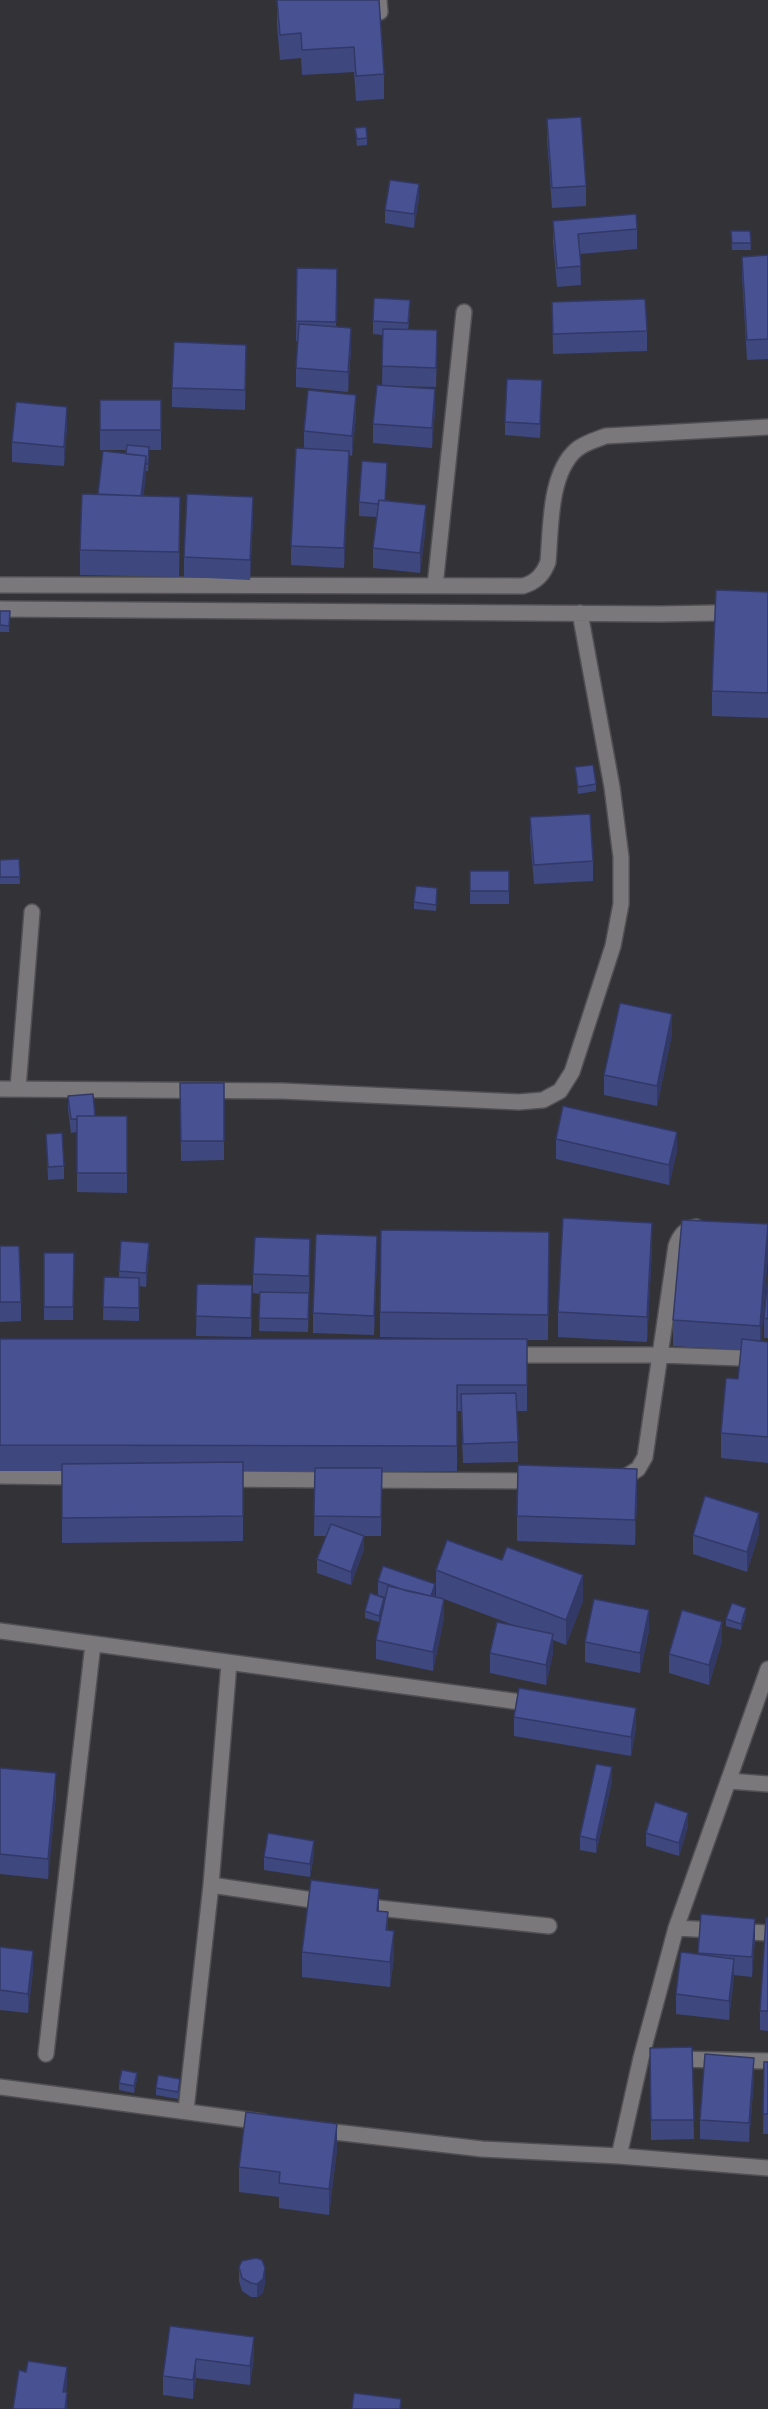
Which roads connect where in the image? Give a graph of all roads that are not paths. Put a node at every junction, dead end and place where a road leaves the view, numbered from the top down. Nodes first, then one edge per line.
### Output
1 (464, 312) dead end
2 (768, 428) edge
3 (0, 585) edge
4 (435, 586) junction
5 (0, 609) edge
6 (768, 612) edge
7 (580, 613) junction
8 (32, 912) dead end
9 (18, 1088) junction
10 (0, 1089) edge
11 (710, 1228) edge
12 (491, 1354) edge
13 (658, 1356) junction
14 (768, 1359) edge
15 (0, 1476) edge
16 (95, 1478) edge
17 (214, 1479) edge
18 (554, 1480) edge
19 (600, 1481) edge
20 (0, 1631) edge
21 (93, 1644) junction
22 (229, 1663) junction
23 (768, 1669) edge
24 (546, 1706) edge
25 (729, 1781) junction
26 (768, 1784) edge
27 (211, 1885) junction
28 (549, 1926) dead end
29 (676, 1928) junction
30 (768, 1933) edge
31 (46, 2054) dead end
32 (641, 2058) junction
33 (768, 2061) edge
34 (0, 2086) edge
35 (186, 2110) junction
36 (277, 2124) edge
37 (299, 2127) edge
38 (619, 2156) junction
39 (768, 2168) edge

1 - 4 street
2 - 4 street
3 - 4 street
5 - 7 street
6 - 7 street
7 - 9 street
8 - 9 street
9 - 10 street
11 - 13 street
12 - 13 street
13 - 14 street
13 - 19 street
15 - 16 street
17 - 18 street
20 - 21 street
21 - 22 street
21 - 31 street
22 - 24 street
22 - 27 street
23 - 25 street
25 - 26 street
25 - 29 street
27 - 28 street
27 - 35 street
29 - 30 street
29 - 32 street
32 - 33 street
32 - 38 street
34 - 35 street
35 - 36 street
37 - 38 street
38 - 39 street

